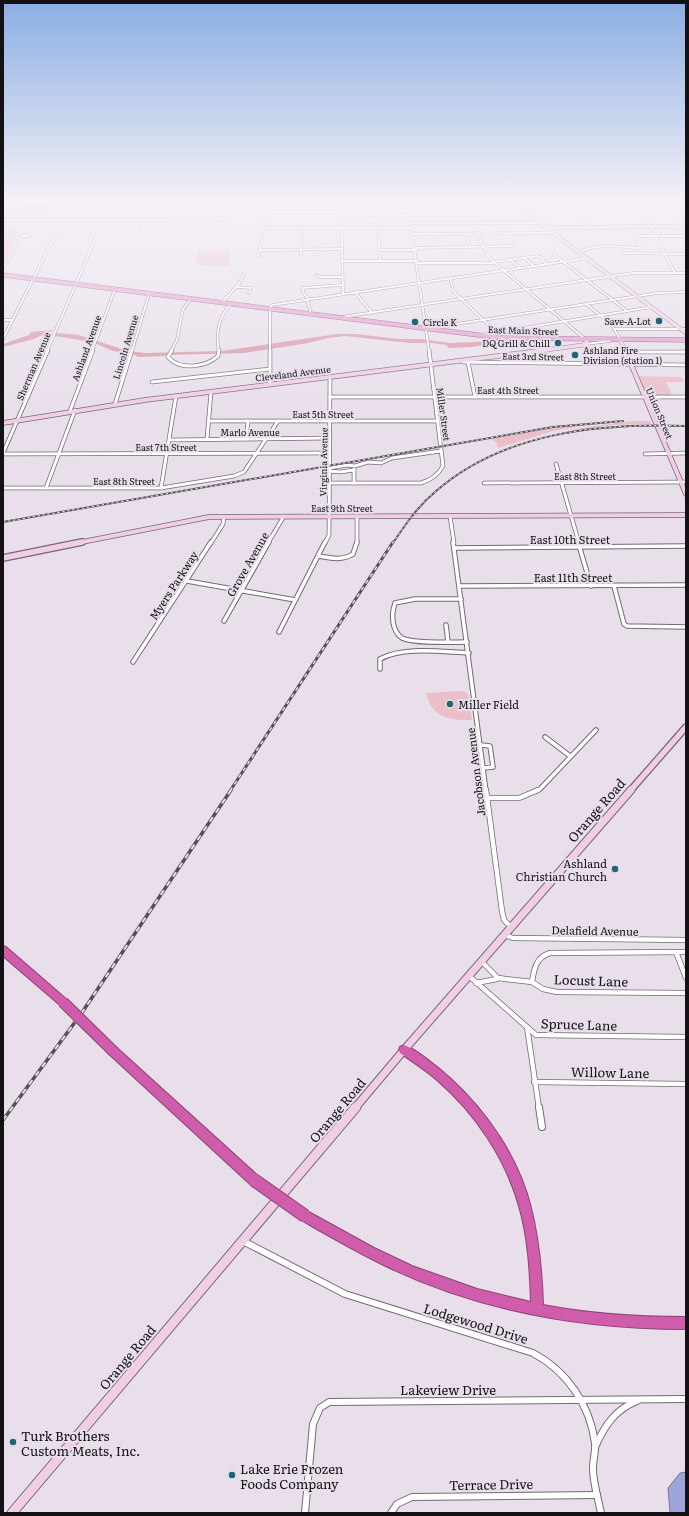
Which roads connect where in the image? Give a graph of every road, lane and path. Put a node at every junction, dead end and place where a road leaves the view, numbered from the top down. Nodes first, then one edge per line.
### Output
1 (36, 271) edge
2 (81, 271) edge
3 (342, 271) edge
4 (417, 271) edge
5 (499, 271) edge
6 (505, 271) edge
7 (576, 271) edge
8 (604, 271) edge
9 (244, 273) dead end
10 (675, 273) joint
11 (686, 273) edge
12 (316, 275) dead end
13 (3, 276) edge
14 (611, 276) junction
15 (342, 277) junction
16 (450, 278) junction
17 (32, 279) junction
18 (588, 280) junction
19 (418, 283) junction
20 (75, 284) junction
21 (342, 285) junction
22 (237, 287) junction
23 (115, 289) junction
24 (526, 289) junction
25 (355, 292) junction
26 (686, 292) edge
27 (249, 293) dead end
28 (149, 294) junction
29 (343, 294) junction
30 (637, 296) junction
31 (191, 299) junction
32 (308, 299) junction
33 (462, 299) junction
34 (612, 300) junction
35 (221, 302) junction
36 (231, 304) junction
37 (586, 304) junction
38 (422, 305) junction
39 (652, 307) junction
40 (270, 309) junction
41 (549, 310) junction
42 (627, 311) junction
43 (372, 313) junction
44 (311, 314) junction
45 (600, 315) junction
46 (340, 318) junction
47 (3, 320) edge
48 (12, 320) junction
49 (484, 320) junction
50 (564, 321) junction
51 (426, 329) junction
52 (614, 329) junction
53 (682, 329) junction
54 (686, 329) edge
55 (497, 332) junction
56 (686, 333) edge
57 (4, 334) edge
58 (477, 335) junction
59 (502, 338) junction
60 (3, 339) edge
61 (620, 339) junction
62 (686, 340) edge
63 (586, 341) junction
64 (610, 341) dead end
65 (626, 352) junction
66 (686, 352) edge
67 (451, 361) junction
68 (468, 362) junction
69 (430, 363) junction
70 (631, 364) junction
71 (686, 365) edge
72 (270, 369) junction
73 (330, 376) junction
74 (152, 382) dead end
75 (270, 384) junction
76 (211, 392) junction
77 (176, 396) junction
78 (645, 396) junction
79 (686, 396) edge
80 (330, 397) junction
81 (434, 397) junction
82 (475, 397) junction
83 (115, 404) junction
84 (73, 411) junction
85 (17, 420) junction
86 (330, 420) junction
87 (438, 420) junction
88 (208, 421) junction
89 (248, 421) junction
90 (278, 421) junction
91 (3, 423) edge
92 (330, 438) junction
93 (207, 439) junction
94 (246, 439) junction
95 (266, 439) junction
96 (170, 440) junction
97 (441, 451) junction
98 (330, 453) junction
99 (669, 453) junction
100 (686, 453) edge
101 (3, 454) edge
102 (58, 454) junction
103 (168, 454) junction
104 (256, 454) junction
105 (645, 454) dead end
106 (556, 464) dead end
107 (355, 466) junction
108 (329, 470) junction
109 (354, 470) junction
110 (684, 482) edge
111 (330, 483) junction
112 (354, 483) junction
113 (484, 483) dead end
114 (562, 483) junction
115 (3, 488) edge
116 (46, 488) junction
117 (160, 488) junction
118 (686, 494) edge
119 (570, 515) junction
120 (686, 515) edge
121 (224, 516) junction
122 (284, 516) junction
123 (329, 516) junction
124 (356, 516) junction
125 (450, 516) junction
126 (686, 546) edge
127 (455, 548) junction
128 (580, 548) junction
129 (318, 556) junction
130 (3, 558) edge
131 (187, 581) junction
132 (686, 585) edge
133 (460, 586) junction
134 (591, 586) junction
135 (614, 586) junction
136 (243, 590) junction
137 (295, 600) junction
138 (462, 600) junction
139 (224, 621) dead end
140 (446, 625) dead end
141 (686, 627) edge
142 (279, 632) dead end
143 (448, 642) junction
144 (467, 642) junction
145 (469, 653) junction
146 (133, 662) dead end
147 (380, 669) dead end
148 (686, 727) edge
149 (596, 730) dead end
150 (545, 737) dead end
151 (481, 745) junction
152 (570, 756) junction
153 (484, 768) junction
154 (487, 798) junction
155 (511, 927) junction
156 (505, 934) junction
157 (686, 940) edge
158 (3, 950) edge
159 (676, 952) junction
160 (686, 952) edge
161 (482, 962) junction
162 (469, 976) junction
163 (686, 978) edge
164 (502, 979) junction
165 (532, 982) junction
166 (476, 983) junction
167 (686, 993) edge
168 (527, 1027) junction
169 (686, 1037) edge
170 (404, 1050) junction
171 (534, 1082) junction
172 (686, 1084) edge
173 (542, 1127) dead end
174 (243, 1241) junction
175 (537, 1310) junction
176 (686, 1323) edge
177 (641, 1399) junction
178 (686, 1399) edge
179 (580, 1400) junction
180 (595, 1446) junction
181 (597, 1495) junction
182 (12, 1513) edge
183 (306, 1513) edge
184 (391, 1513) edge
185 (601, 1513) edge

1 - 17 street
2 - 20 street, Sherman Avenue
3 - 15 street
4 - 19 street, Miller Street
5 - 16 street
6 - 24 street
7 - 18 street
8 - 14 main road
9 - 22 street
10 - 11 street
10 - 14 street
12 - 15 street
13 - 17 main road, East Main Street
14 - 18 street
14 - 30 main road
15 - 21 street
16 - 19 street
16 - 33 street
17 - 20 main road, East Main Street
17 - 48 street
18 - 24 street
18 - 34 street
19 - 25 street
19 - 38 street, Miller Street
20 - 23 main road, East Main Street
20 - 85 street, Sherman Avenue
21 - 29 street
21 - 32 street
22 - 27 street
22 - 35 street
23 - 28 main road, East Main Street
23 - 84 street, Ashland Avenue
24 - 33 street
24 - 41 street
25 - 29 street
25 - 43 street
26 - 30 street
28 - 31 main road, East Main Street
28 - 83 street, Lincoln Avenue
29 - 32 street
30 - 34 street
30 - 39 main road
31 - 35 main road, East Main Street
31 - 36 street
32 - 40 street
32 - 44 street
33 - 38 street
33 - 49 street
34 - 37 street
34 - 42 street
35 - 36 main road, East Main Street
36 - 40 main road, East Main Street
37 - 41 street
37 - 45 street
38 - 43 street
38 - 51 street, Miller Street
39 - 42 street
39 - 53 main road
40 - 44 main road, East Main Street
40 - 72 street
41 - 49 street
41 - 50 street
42 - 45 street
43 - 46 street
44 - 46 main road, East Main Street
45 - 50 street
45 - 52 street
46 - 51 main road, East Main Street
47 - 48 street
48 - 57 street
49 - 51 street
49 - 55 street
50 - 55 street
50 - 63 street
51 - 58 main road, East Main Street
51 - 69 street, Miller Street
52 - 53 street
52 - 61 street
53 - 54 street
53 - 56 main road
55 - 58 street
55 - 59 street
57 - 60 street
58 - 59 main road, East Main Street
59 - 63 main road, East Main Street
61 - 62 main road, East Main Street
61 - 63 main road, East Main Street
61 - 65 main road, Union Street
63 - 64 street, Cleveland Avenue
63 - 67 main road, Cleveland Avenue
65 - 66 street
65 - 70 main road, Union Street
67 - 68 street, East 3rd Street
67 - 69 main road, Cleveland Avenue
68 - 70 street, East 3rd Street
68 - 82 street
69 - 73 main road, Cleveland Avenue
69 - 81 street, Miller Street
70 - 71 street, East 3rd Street
70 - 78 main road, Union Street
72 - 74 street
72 - 75 street
73 - 75 main road, Cleveland Avenue
73 - 80 street, Virginia Avenue
75 - 76 main road, Cleveland Avenue
76 - 77 main road, Cleveland Avenue
76 - 88 street
77 - 83 main road, Cleveland Avenue
77 - 96 street
78 - 79 street, East 4th Street
78 - 82 street, East 4th Street
78 - 99 main road, Union Street
80 - 81 street, East 4th Street
80 - 86 street, Virginia Avenue
81 - 82 street, East 4th Street
81 - 87 street, Miller Street
83 - 84 main road, Cleveland Avenue
84 - 85 main road, Cleveland Avenue
84 - 102 street, Ashland Avenue
85 - 91 main road, Cleveland Avenue
85 - 101 street, Sherman Avenue
86 - 87 street, East 5th Street
86 - 90 street, East 5th Street
86 - 92 street, Virginia Avenue
87 - 97 street, Miller Street
88 - 89 street, East 5th Street
88 - 93 street
89 - 90 street, East 5th Street
89 - 94 street
90 - 95 street
92 - 95 street, Marlo Avenue
92 - 98 street, Virginia Avenue
93 - 94 street, Marlo Avenue
93 - 96 street, Marlo Avenue
94 - 95 street, Marlo Avenue
95 - 104 street
96 - 103 street
97 - 107 street
97 - 112 street, Miller Street
98 - 104 street, East 7th Street
98 - 108 street, Virginia Avenue
99 - 100 street
99 - 105 street
99 - 110 main road, Union Street
101 - 102 street, East 7th Street
102 - 103 street, East 7th Street
102 - 116 street, Ashland Avenue
103 - 104 street, East 7th Street
103 - 117 street
104 - 117 street, East 8th Street
106 - 114 street
107 - 108 street
107 - 109 street
108 - 109 street
108 - 111 street, Virginia Avenue
109 - 112 street
110 - 114 street, East 8th Street
110 - 118 main road, Union Street
111 - 112 street
111 - 123 street, Virginia Avenue
113 - 114 street, East 8th Street
114 - 119 street
115 - 116 street, East 8th Street
116 - 117 street, East 8th Street
119 - 120 main road, East 9th Street
119 - 125 main road, East 9th Street
119 - 128 street
121 - 122 main road, East 9th Street
121 - 130 main road, East 9th Street
121 - 131 street, Myers Parkway
122 - 123 main road, East 9th Street
122 - 136 street, Grove Avenue
123 - 124 main road, East 9th Street
123 - 129 street, Virginia Avenue
124 - 125 main road, East 9th Street
124 - 129 street
125 - 127 street, Jacobson Avenue
126 - 128 street, East 10th Street
127 - 128 street, East 10th Street
127 - 133 street, Jacobson Avenue
128 - 134 street
129 - 137 street, Virginia Avenue
131 - 136 street
131 - 146 street, Myers Parkway
132 - 135 street, East 11th Street
133 - 134 street, East 11th Street
133 - 138 street, Jacobson Avenue
134 - 135 street, East 11th Street
135 - 141 street
136 - 137 street
136 - 139 street, Grove Avenue
137 - 142 street, Virginia Avenue
138 - 143 street
138 - 144 street, Jacobson Avenue
140 - 143 street
143 - 144 street
144 - 145 street, Jacobson Avenue
145 - 147 street
145 - 151 street, Jacobson Avenue
148 - 155 main road, Orange Road
149 - 152 street
150 - 152 street
151 - 153 street, Jacobson Avenue
151 - 153 street
152 - 154 street
153 - 154 street, Jacobson Avenue
154 - 155 street, Jacobson Avenue
155 - 156 main road, Orange Road
156 - 157 street, Delafield Avenue
156 - 161 main road, Orange Road
158 - 175 highway, bridge
159 - 160 street
159 - 163 street
159 - 165 street
161 - 162 main road, Orange Road
161 - 164 street
162 - 166 street, Spruce Lane
162 - 170 main road, Orange Road
164 - 165 street, Locust Lane
164 - 166 street, Locust Lane
165 - 167 street, Locust Lane
166 - 168 street, Spruce Lane
168 - 169 street, Spruce Lane
168 - 171 street
170 - 174 main road, Orange Road
170 - 175 highway
171 - 172 street, Willow Lane
171 - 173 street
174 - 179 street, Lodgewood Drive
174 - 182 main road, Orange Road
175 - 176 highway
177 - 178 street, Lakeview Drive
177 - 179 street, Lakeview Drive
177 - 180 street
179 - 180 street, Lodgewood Drive
179 - 183 street, Lakeview Drive
180 - 181 street, Lodgewood Drive
181 - 184 street, Terrace Drive
181 - 185 street, Lodgewood Drive

